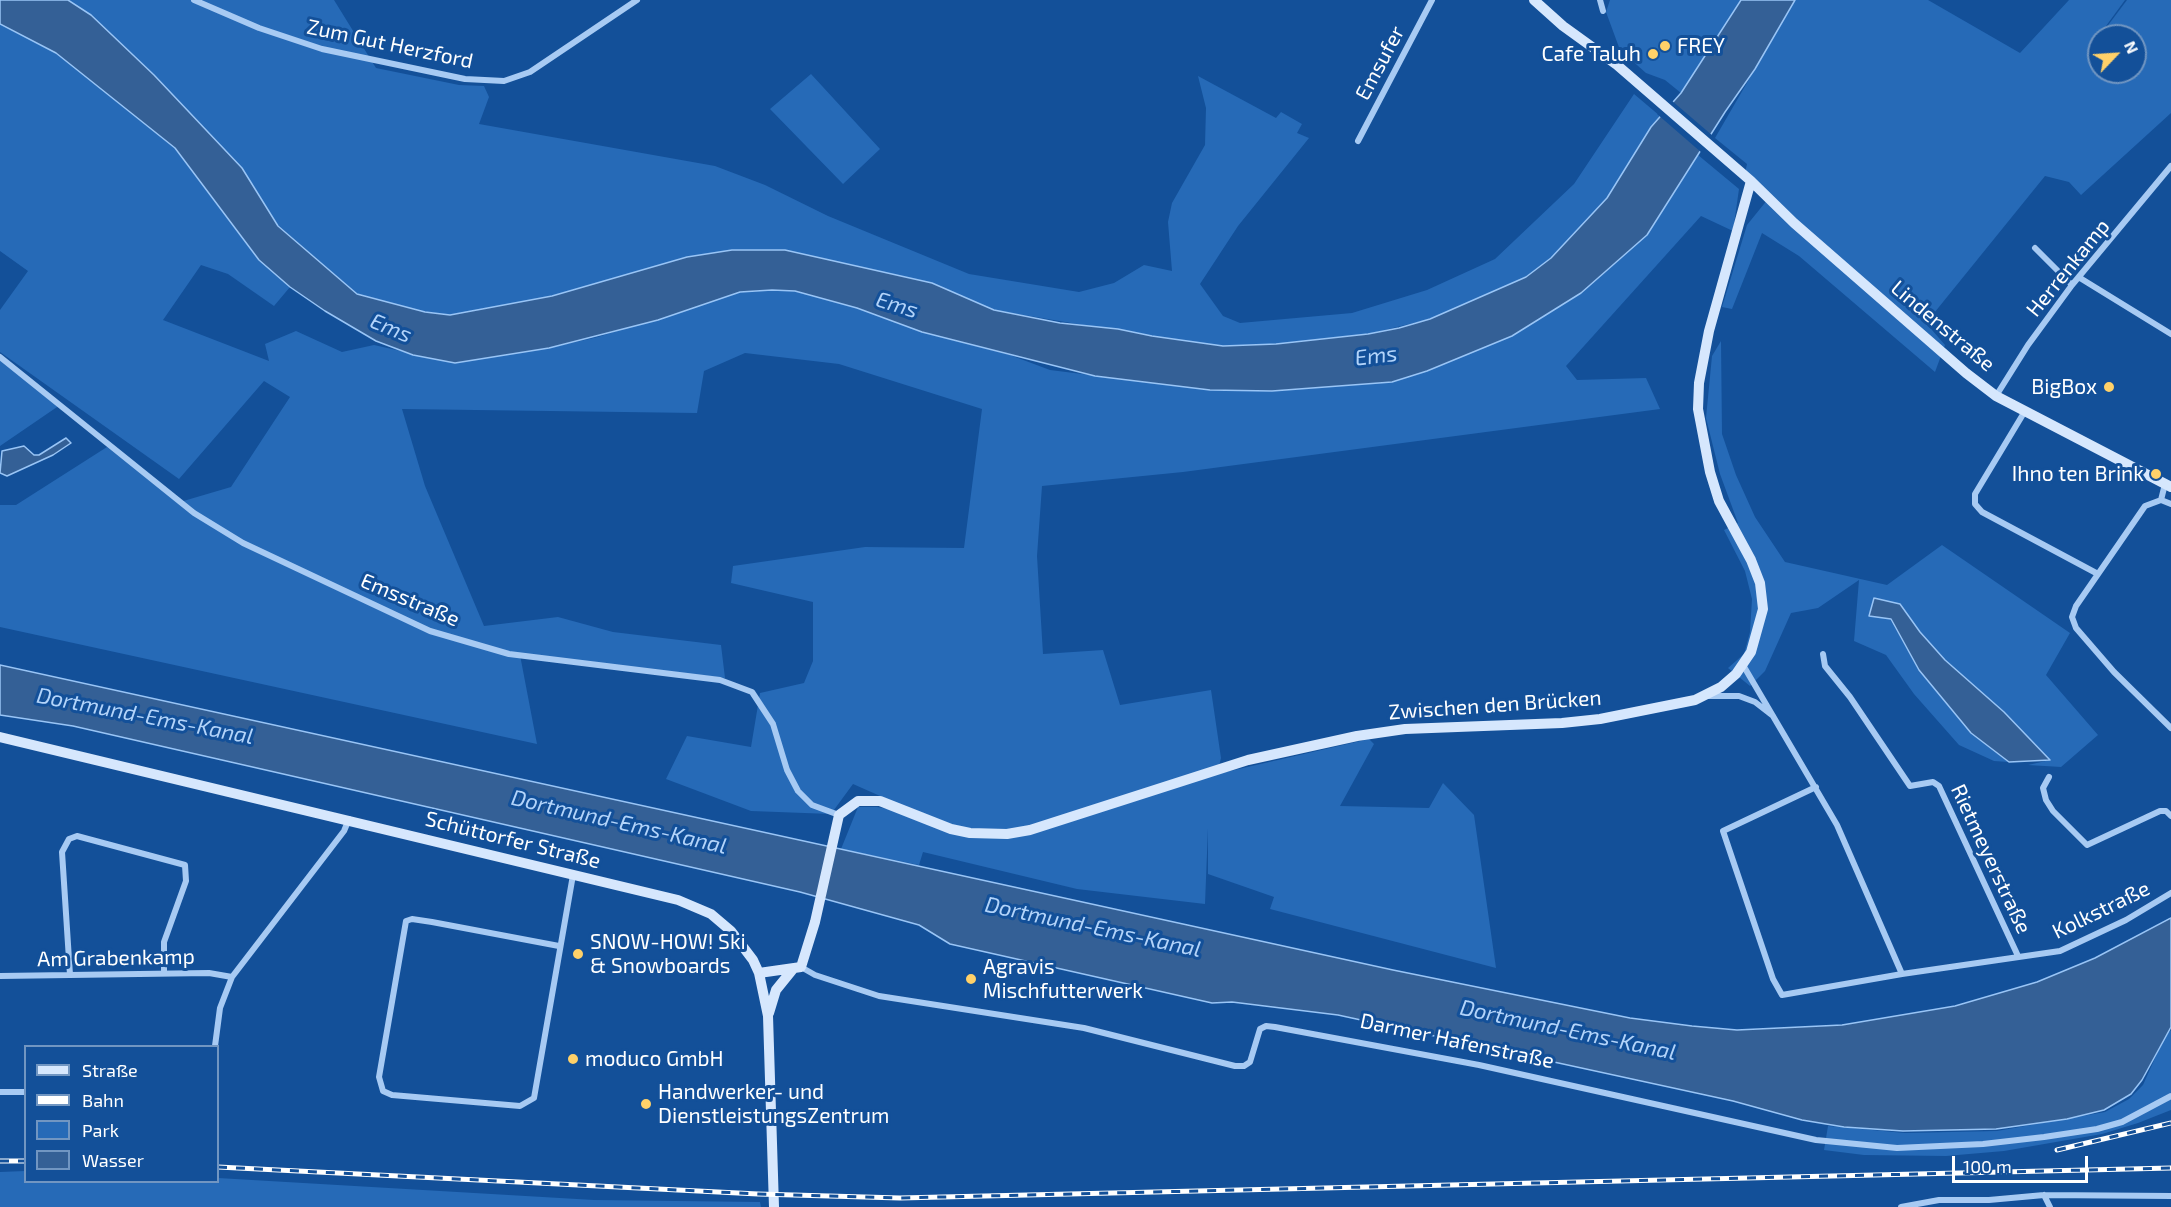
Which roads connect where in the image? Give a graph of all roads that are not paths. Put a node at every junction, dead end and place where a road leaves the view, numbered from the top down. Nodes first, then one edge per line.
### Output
1 (194, 0) edge
2 (637, 0) edge
3 (1432, 0) edge
4 (1534, 0) edge
5 (1600, 0) edge
6 (1603, 11) dead end
7 (1358, 141) dead end
8 (2171, 166) edge
9 (1751, 181) junction
10 (2035, 248) dead end
11 (2080, 278) junction
12 (2072, 285) junction
13 (2171, 334) edge
14 (0, 357) edge
15 (1996, 396) junction
16 (2025, 411) junction
17 (2168, 486) edge
18 (2161, 500) junction
19 (2171, 504) edge
20 (2098, 574) junction
21 (1822, 654) dead end
22 (1743, 665) junction
23 (1704, 696) junction
24 (1777, 719) junction
25 (2171, 728) edge
26 (0, 737) edge
27 (2049, 777) dead end
28 (1815, 787) junction
29 (839, 815) junction
30 (2171, 816) edge
31 (349, 819) junction
32 (573, 875) junction
33 (2171, 893) edge
34 (559, 946) junction
35 (2018, 956) junction
36 (797, 968) junction
37 (164, 973) junction
38 (759, 973) junction
39 (1902, 974) junction
40 (70, 975) junction
41 (0, 976) edge
42 (232, 977) junction
43 (768, 1016) junction
44 (215, 1045) edge
45 (0, 1092) edge
46 (24, 1092) edge
47 (2171, 1096) edge
48 (2044, 1195) junction
49 (2171, 1196) edge
50 (774, 1207) edge
51 (1901, 1207) edge
52 (2050, 1207) edge

1 - 2 street, Zum Gut Herzford
3 - 7 street, Emsufer
4 - 9 main road, Lindenstraße
5 - 6 street
8 - 11 street, Herrenkamp
9 - 15 main road, Lindenstraße
9 - 22 main road, Zwischen den Brücken
10 - 12 street
11 - 12 street, Herrenkamp
11 - 13 street
12 - 15 street, Herrenkamp
14 - 29 street, Emsstraße
15 - 16 main road, Lindenstraße
16 - 17 main road, Lindenstraße
16 - 20 street
17 - 18 street, Lindenstraße
18 - 19 street
18 - 20 street
20 - 25 street
21 - 35 street, Rietmeyerstraße
22 - 23 main road, Zwischen den Brücken
22 - 24 street
23 - 24 street
23 - 29 main road, Zwischen den Brücken
24 - 28 street
26 - 31 main road, Schüttorfer Straße
27 - 30 street
28 - 39 street
28 - 39 street, Kolkstraße
29 - 36 main road
31 - 32 main road, Schüttorfer Straße
31 - 42 street
32 - 34 street
32 - 38 main road, Schüttorfer Straße
33 - 35 street, Kolkstraße
34 - 34 street
35 - 39 street, Kolkstraße
36 - 38 main road
36 - 43 main road
36 - 47 street, Darmer Hafenstraße
37 - 40 street, Am Grabenkamp
37 - 40 street
37 - 42 street, Am Grabenkamp
38 - 43 main road, Schüttorfer Straße
40 - 41 street, Am Grabenkamp
42 - 44 street
43 - 50 main road, Schüttorfer Straße
45 - 46 street
48 - 49 street
48 - 51 street
48 - 52 street

